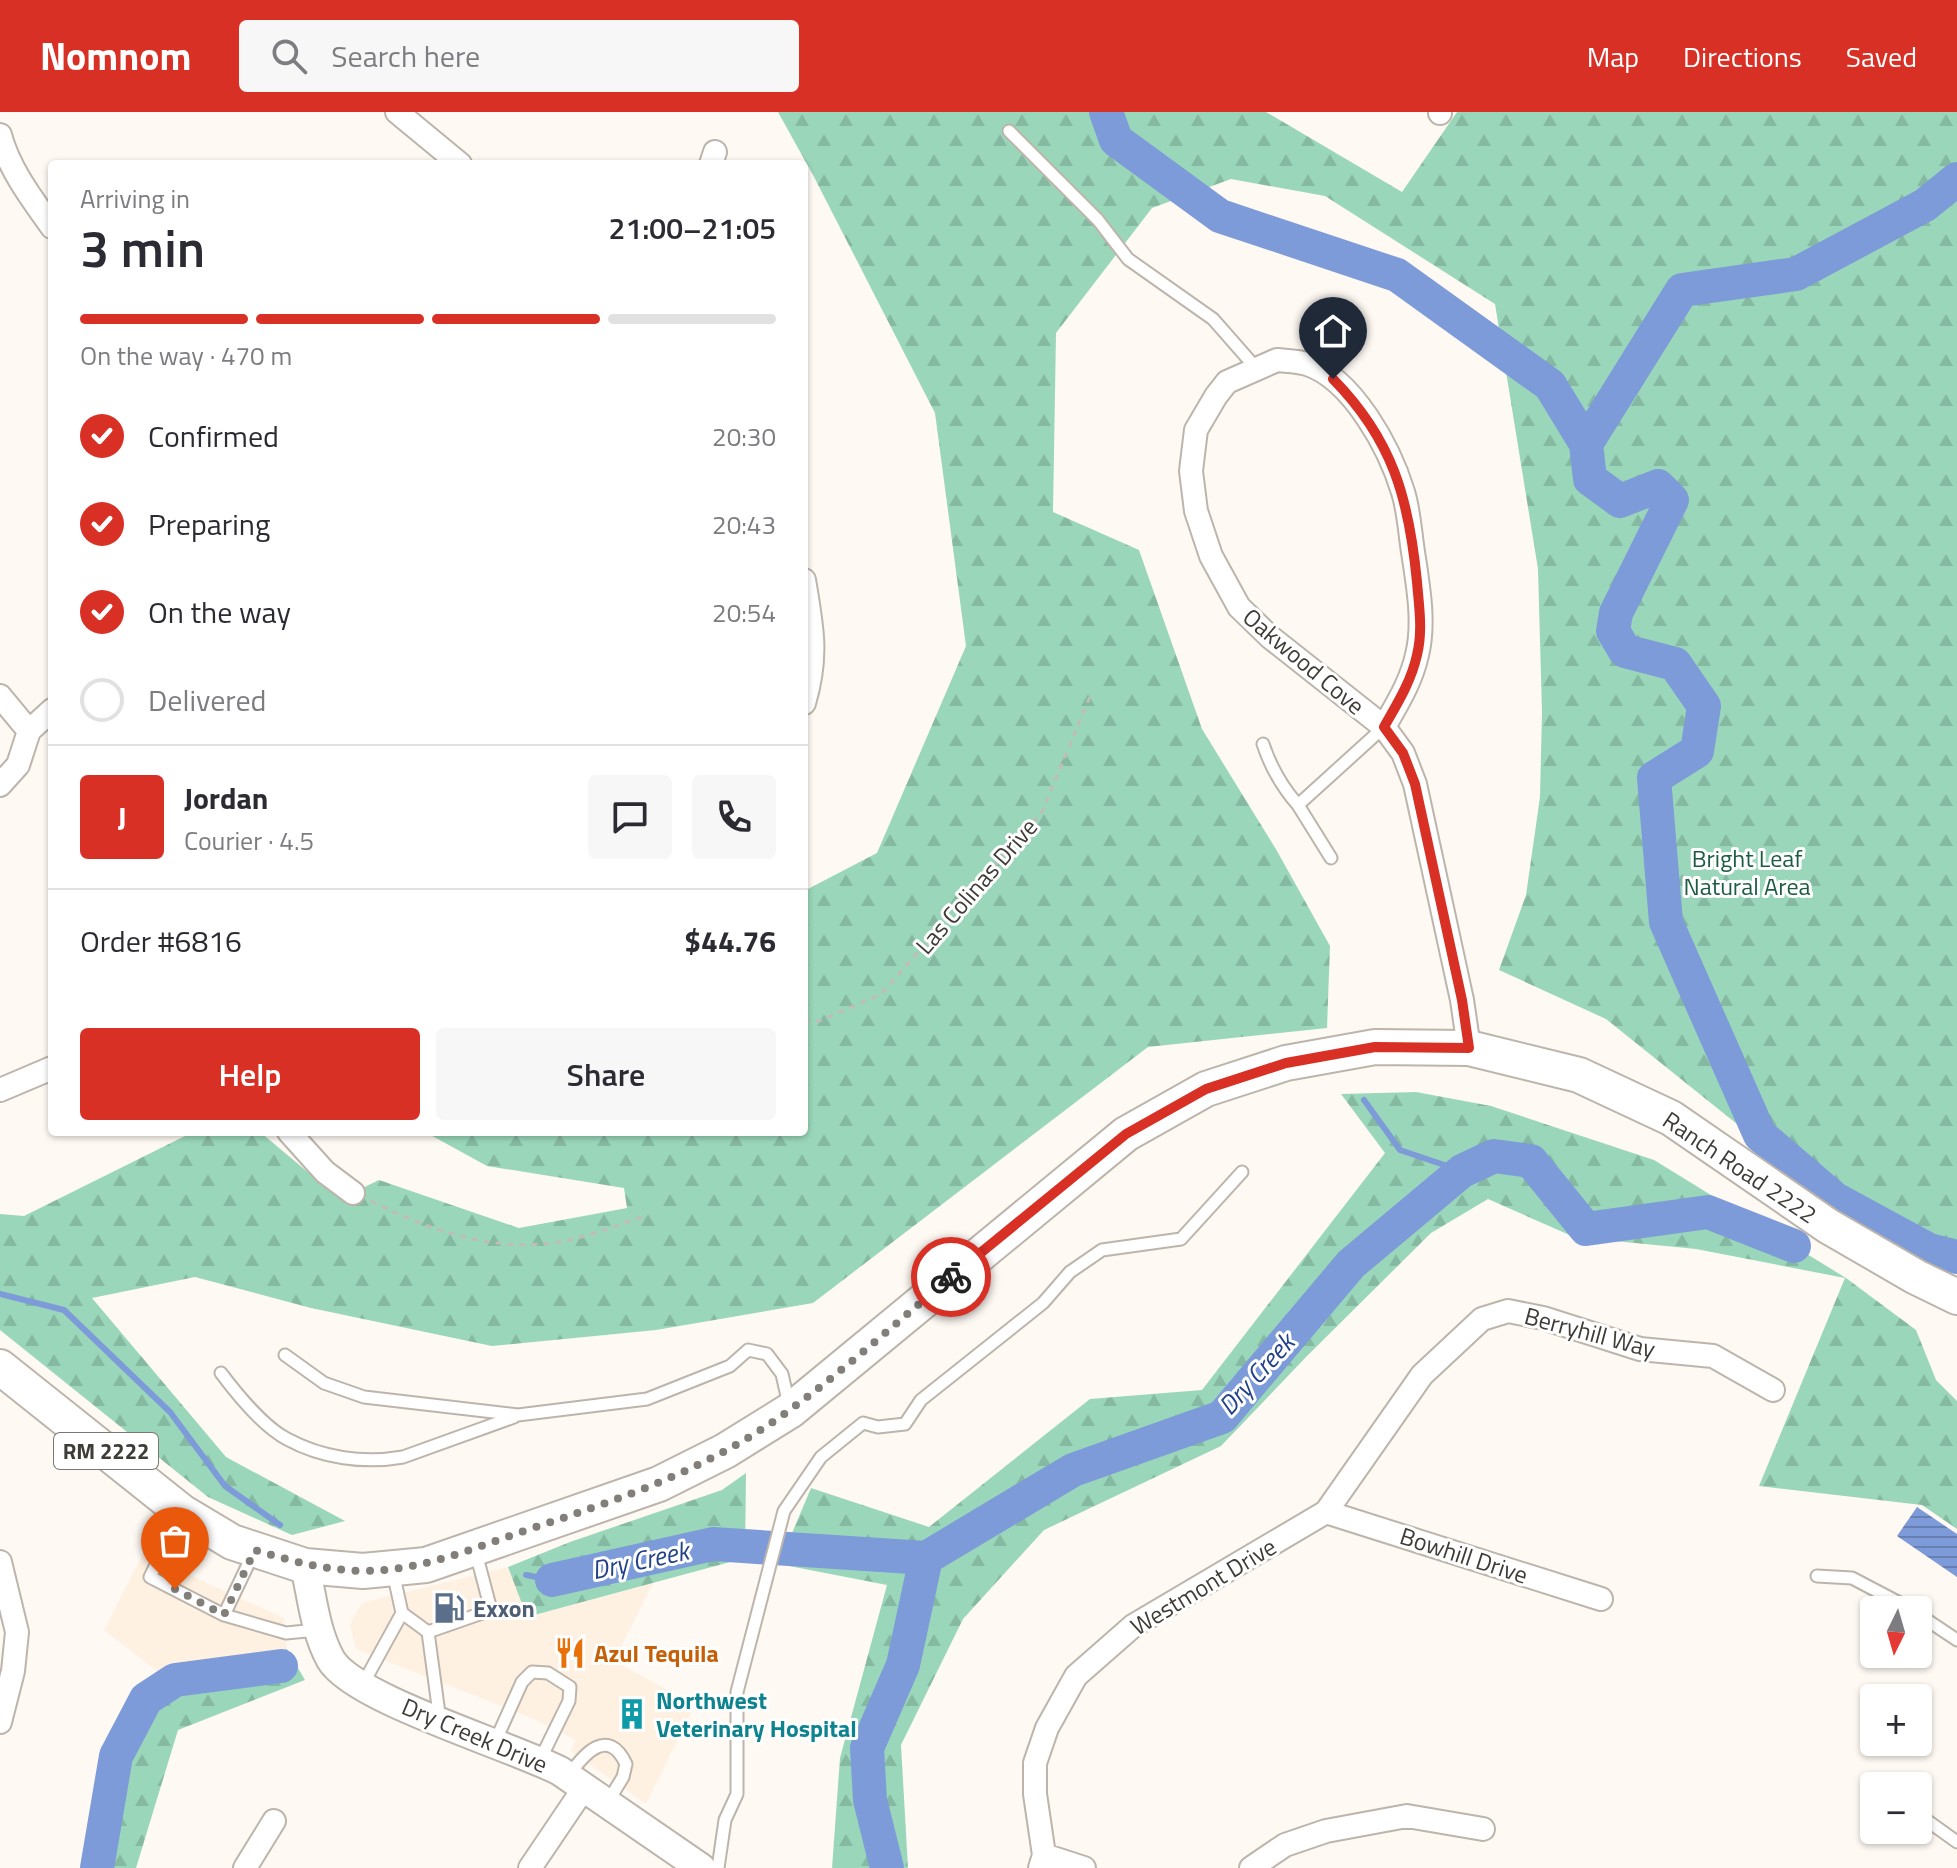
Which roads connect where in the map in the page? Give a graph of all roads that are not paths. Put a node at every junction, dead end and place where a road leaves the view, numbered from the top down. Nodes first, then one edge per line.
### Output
1 (397, 112) edge
2 (1009, 131) dead end
3 (0, 135) edge
4 (455, 160) edge
5 (48, 221) edge
6 (1256, 368) junction
7 (808, 602) edge
8 (808, 687) edge
9 (0, 696) edge
10 (48, 714) edge
11 (1384, 727) junction
12 (29, 731) junction
13 (1263, 744) dead end
14 (0, 785) edge
15 (1298, 805) junction
16 (1331, 858) dead end
17 (1469, 1048) junction
18 (48, 1070) edge
19 (0, 1090) edge
20 (293, 1136) edge
21 (1242, 1172) dead end
22 (353, 1193) road end
23 (1957, 1297) edge
24 (285, 1355) dead end
25 (0, 1367) edge
26 (221, 1373) dead end
27 (1422, 1375) joint
28 (1773, 1390) dead end
29 (791, 1410) junction
30 (518, 1415) junction
31 (182, 1512) junction
32 (1326, 1512) junction
33 (474, 1548) junction
34 (255, 1550) junction
35 (0, 1562) edge
36 (305, 1566) junction
37 (391, 1568) junction
38 (1817, 1576) dead end
39 (1886, 1596) edge
40 (1601, 1599) dead end
41 (402, 1613) junction
42 (224, 1615) junction
43 (1932, 1623) edge
44 (319, 1629) junction
45 (428, 1632) junction
46 (1957, 1640) edge
47 (362, 1685) junction
48 (0, 1722) edge
49 (440, 1722) junction
50 (495, 1743) junction
51 (540, 1761) junction
52 (586, 1789) junction
53 (274, 1821) dead end
54 (1932, 1824) edge
55 (1483, 1829) dead end
56 (1957, 1842) edge
57 (1042, 1862) edge
58 (245, 1868) edge
59 (530, 1868) edge
60 (701, 1868) edge
61 (718, 1868) edge
62 (1084, 1868) edge
63 (1251, 1868) edge

1 - 4 street
2 - 6 lane
3 - 5 street
6 - 11 street, Oakwood Cove
6 - 11 street, Oakwood Cove
7 - 8 street
9 - 12 street
10 - 12 street
11 - 15 lane
11 - 17 street, Oakwood Cove
12 - 14 street
13 - 15 lane
15 - 16 lane
17 - 23 main road, Ranch Road 2222 / RM 2222
17 - 29 main road, Ranch Road 2222 / RM 2222
18 - 19 street
20 - 22 street
21 - 61 lane
24 - 30 lane
25 - 31 main road, Ranch Road 2222 / RM 2222
26 - 30 lane
27 - 28 street, Berryhill Way
27 - 32 street, Westmont Drive
29 - 30 lane
29 - 33 main road, Ranch Road 2222 / RM 2222
31 - 34 main road, Ranch Road 2222 / RM 2222
31 - 42 lane
32 - 40 street, Bowhill Drive
32 - 57 street, Westmont Drive
33 - 37 main road, Ranch Road 2222 / RM 2222
33 - 45 lane
34 - 36 main road, Ranch Road 2222 / RM 2222
34 - 42 lane
35 - 48 street
36 - 37 main road, Ranch Road 2222 / RM 2222
36 - 44 street, Dry Creek Drive
37 - 41 lane
38 - 39 lane
41 - 45 lane
41 - 47 lane
42 - 44 lane
43 - 46 lane
44 - 47 street, Dry Creek Drive
45 - 49 lane
47 - 49 street, Dry Creek Drive
49 - 50 street, Dry Creek Drive
50 - 51 street, Dry Creek Drive
50 - 51 lane
51 - 52 street, Dry Creek Drive
52 - 59 street
52 - 60 street, Dry Creek Drive
53 - 58 street
54 - 56 lane
55 - 63 street
57 - 62 street

